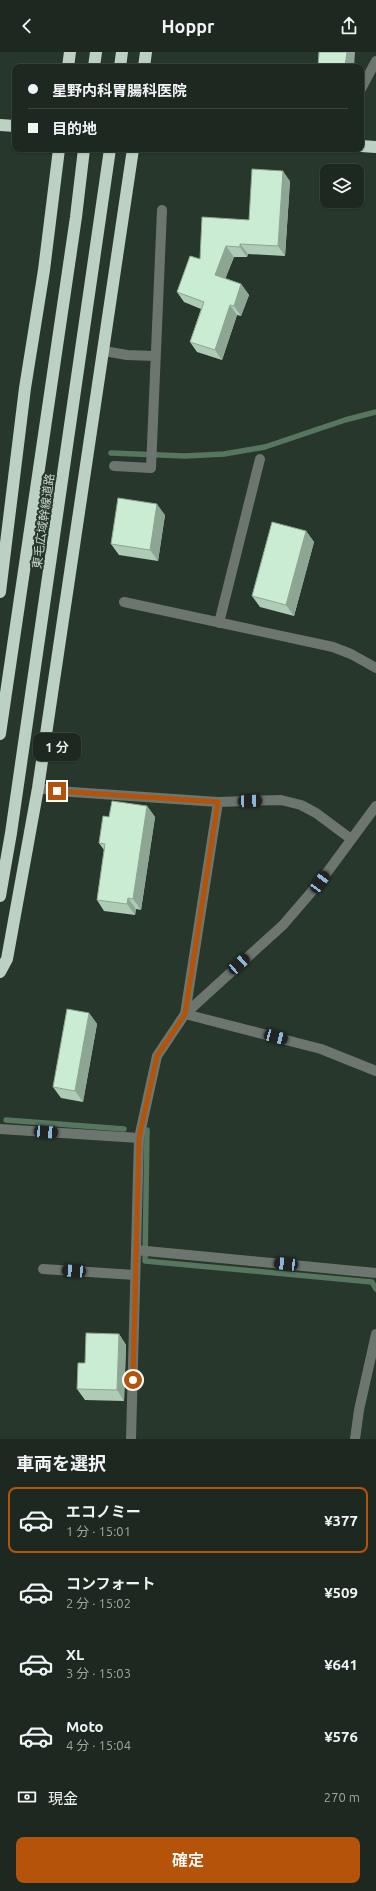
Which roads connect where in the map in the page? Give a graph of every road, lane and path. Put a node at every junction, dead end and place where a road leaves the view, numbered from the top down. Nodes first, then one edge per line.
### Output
1 (70, 52) edge
2 (96, 52) edge
3 (122, 52) edge
4 (146, 52) edge
5 (376, 61) edge
6 (68, 64) edge
7 (94, 64) edge
8 (120, 64) edge
9 (144, 64) edge
10 (364, 83) edge
11 (0, 125) edge
12 (12, 126) edge
13 (364, 146) edge
14 (376, 147) edge
15 (59, 152) edge
16 (84, 152) edge
17 (110, 152) edge
18 (133, 152) edge
19 (162, 210) dead end
20 (104, 351) junction
21 (155, 356) junction
22 (260, 459) dead end
23 (114, 466) dead end
24 (0, 592) edge
25 (124, 602) dead end
26 (219, 623) junction
27 (376, 668) edge
28 (0, 734) edge
29 (38, 788) junction
30 (218, 802) junction
31 (376, 806) edge
32 (351, 839) junction
33 (0, 896) edge
34 (0, 972) edge
35 (185, 1014) junction
36 (376, 1071) edge
37 (0, 1129) edge
38 (139, 1138) junction
39 (136, 1250) junction
40 (43, 1269) dead end
41 (376, 1273) edge
42 (135, 1275) junction
43 (376, 1334) edge
44 (132, 1439) edge
45 (354, 1439) edge

1 - 6 highway
2 - 7 highway
3 - 8 highway
4 - 9 highway
5 - 10 street
11 - 12 highway
13 - 14 highway
15 - 24 highway
16 - 28 highway, 東毛広域幹線道路
17 - 33 highway, 東毛広域幹線道路
18 - 20 highway
19 - 21 street
20 - 21 street
20 - 29 highway
21 - 23 street
22 - 26 street
25 - 26 street
26 - 27 street
29 - 30 street
29 - 34 highway
30 - 32 street
30 - 35 street
31 - 32 street
32 - 35 street
35 - 36 street
35 - 38 street
37 - 38 street
38 - 39 street
39 - 41 street
39 - 42 street
40 - 42 street
42 - 44 street
43 - 45 street

